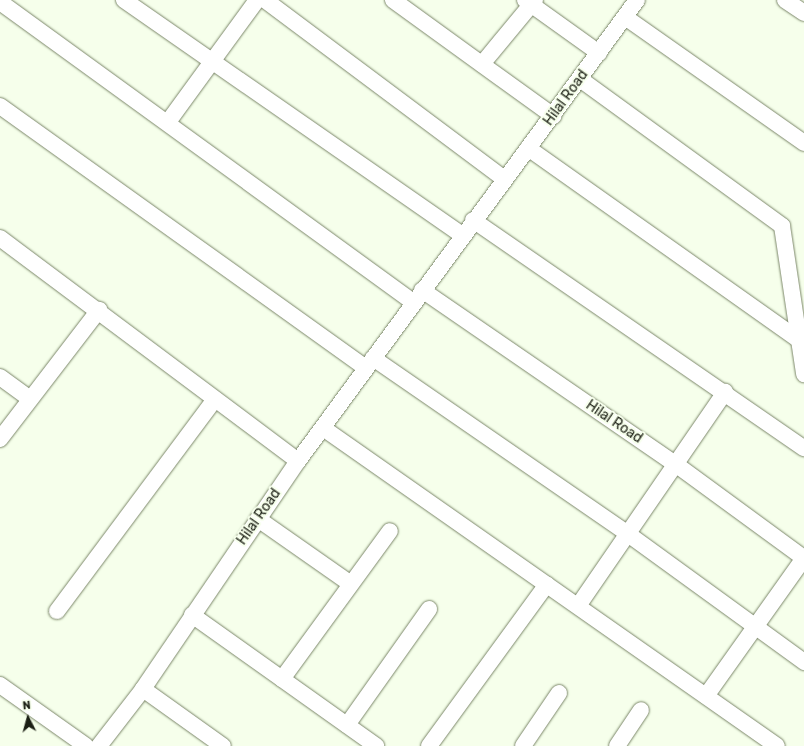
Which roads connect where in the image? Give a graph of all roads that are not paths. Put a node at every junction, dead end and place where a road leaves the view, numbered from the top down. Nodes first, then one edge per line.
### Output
1 (124, 0) edge
2 (257, 0) edge
3 (265, 0) edge
4 (393, 0) edge
5 (637, 0) edge
6 (785, 0) edge
7 (0, 2) edge
8 (531, 2) edge
9 (804, 13) edge
10 (625, 17) junction
11 (599, 52) junction
12 (212, 63) junction
13 (482, 64) junction
14 (580, 79) junction
15 (0, 106) edge
16 (553, 116) junction
17 (168, 122) junction
18 (804, 144) edge
19 (528, 148) junction
20 (504, 179) junction
21 (473, 220) junction
22 (462, 235) junction
23 (0, 238) edge
24 (418, 296) junction
25 (99, 310) junction
26 (799, 340) junction
27 (369, 363) junction
28 (804, 374) edge
29 (0, 377) edge
30 (724, 392) junction
31 (29, 398) junction
32 (215, 399) junction
33 (323, 428) junction
34 (0, 440) edge
35 (804, 448) edge
36 (298, 461) junction
37 (674, 464) junction
38 (258, 519) junction
39 (390, 531) dead end
40 (628, 534) junction
41 (804, 558) edge
42 (351, 584) junction
43 (547, 584) junction
44 (578, 606) junction
45 (429, 609) dead end
46 (56, 611) dead end
47 (192, 615) junction
48 (755, 627) junction
49 (804, 662) edge
50 (282, 679) junction
51 (0, 685) edge
52 (143, 689) junction
53 (559, 693) dead end
54 (706, 696) junction
55 (641, 710) dead end
56 (347, 725) junction
57 (86, 746) edge
58 (99, 746) edge
59 (223, 746) edge
60 (376, 746) edge
61 (429, 746) edge
62 (523, 746) edge
63 (616, 746) edge
64 (777, 746) edge

1 - 12 street
2 - 12 street
3 - 20 street
4 - 13 street
5 - 10 street, Hilal Road
6 - 9 street
7 - 17 street
8 - 11 street
8 - 13 street
10 - 11 street, Hilal Road
10 - 18 street
11 - 14 street, Hilal Road
12 - 17 street
12 - 22 street
13 - 16 street
14 - 16 street, Hilal Road
14 - 26 street
15 - 27 street
16 - 19 street, Hilal Road
17 - 24 street
19 - 20 street, Hilal Road
19 - 26 street
20 - 21 street, Hilal Road
21 - 22 street, Hilal Road
21 - 30 street
22 - 24 street, Hilal Road
23 - 25 street
24 - 27 street, Hilal Road
24 - 37 street, Hilal Road
25 - 31 street
25 - 32 street
26 - 28 street
27 - 33 street, Hilal Road
27 - 40 street
29 - 31 street
30 - 35 street
30 - 37 street
31 - 34 street
32 - 36 street
32 - 46 street
33 - 36 street, Hilal Road
33 - 43 street
36 - 38 street, Hilal Road
37 - 40 street
37 - 41 street, Hilal Road
38 - 42 street
38 - 47 street, Hilal Road
39 - 42 street
40 - 44 street
40 - 48 street
41 - 48 street
42 - 50 street
43 - 44 street
43 - 61 street
44 - 54 street
45 - 56 street
47 - 50 street
47 - 52 street, Hilal Road
48 - 49 street
48 - 54 street
50 - 56 street
51 - 57 street
52 - 58 street, Hilal Road
52 - 59 street
53 - 62 street
54 - 64 street
55 - 63 street
56 - 60 street

